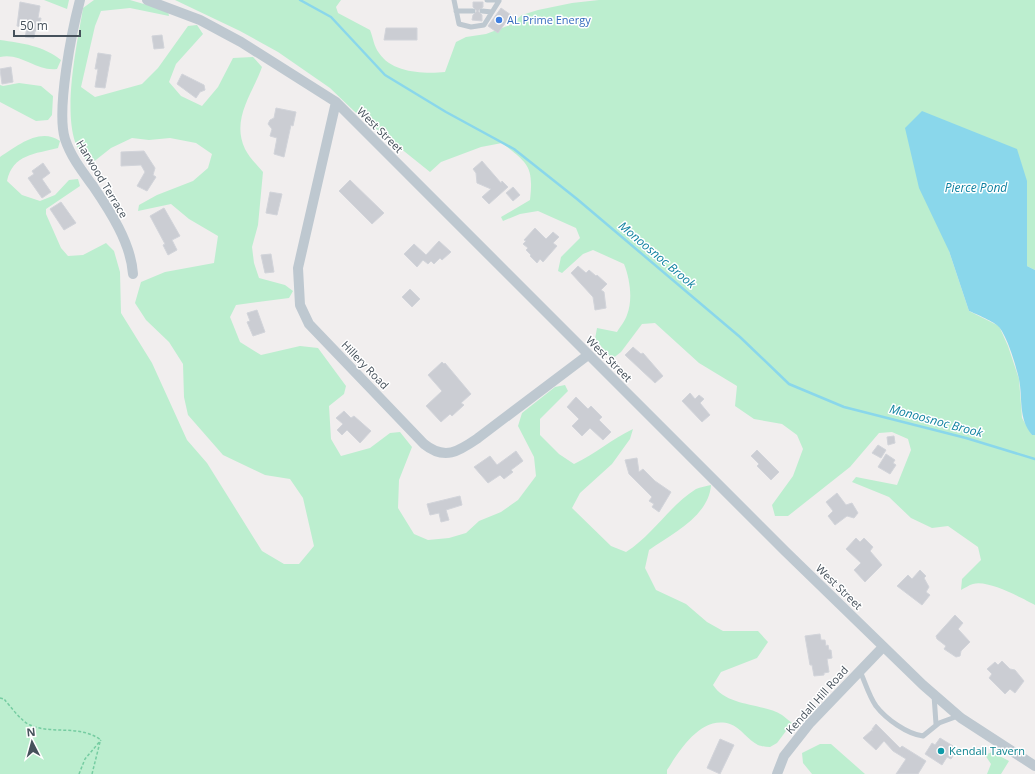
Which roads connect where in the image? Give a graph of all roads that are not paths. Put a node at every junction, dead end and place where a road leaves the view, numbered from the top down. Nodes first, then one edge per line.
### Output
1 (80, 0) edge
2 (147, 0) edge
3 (454, 0) edge
4 (487, 0) edge
5 (499, 0) edge
6 (456, 11) junction
7 (473, 11) dead end
8 (482, 11) dead end
9 (492, 12) junction
10 (336, 102) junction
11 (133, 274) dead end
12 (588, 355) junction
13 (883, 647) junction
14 (860, 671) junction
15 (934, 695) junction
16 (958, 716) junction
17 (936, 724) junction
18 (1034, 765) edge
19 (777, 774) edge

1 - 11 street, Harwood Terrace
2 - 10 street, West Street
3 - 6 lane
4 - 5 lane
5 - 9 lane
6 - 7 lane
6 - 9 lane
8 - 9 lane
10 - 12 street, West Street
10 - 12 street, Hillery Road
12 - 13 street, West Street
13 - 14 street, Kendall Hill Road
13 - 15 street, West Street
14 - 17 lane
14 - 19 street, Kendall Hill Road
15 - 16 street, West Street
15 - 17 lane
16 - 17 lane
16 - 18 street, West Street

